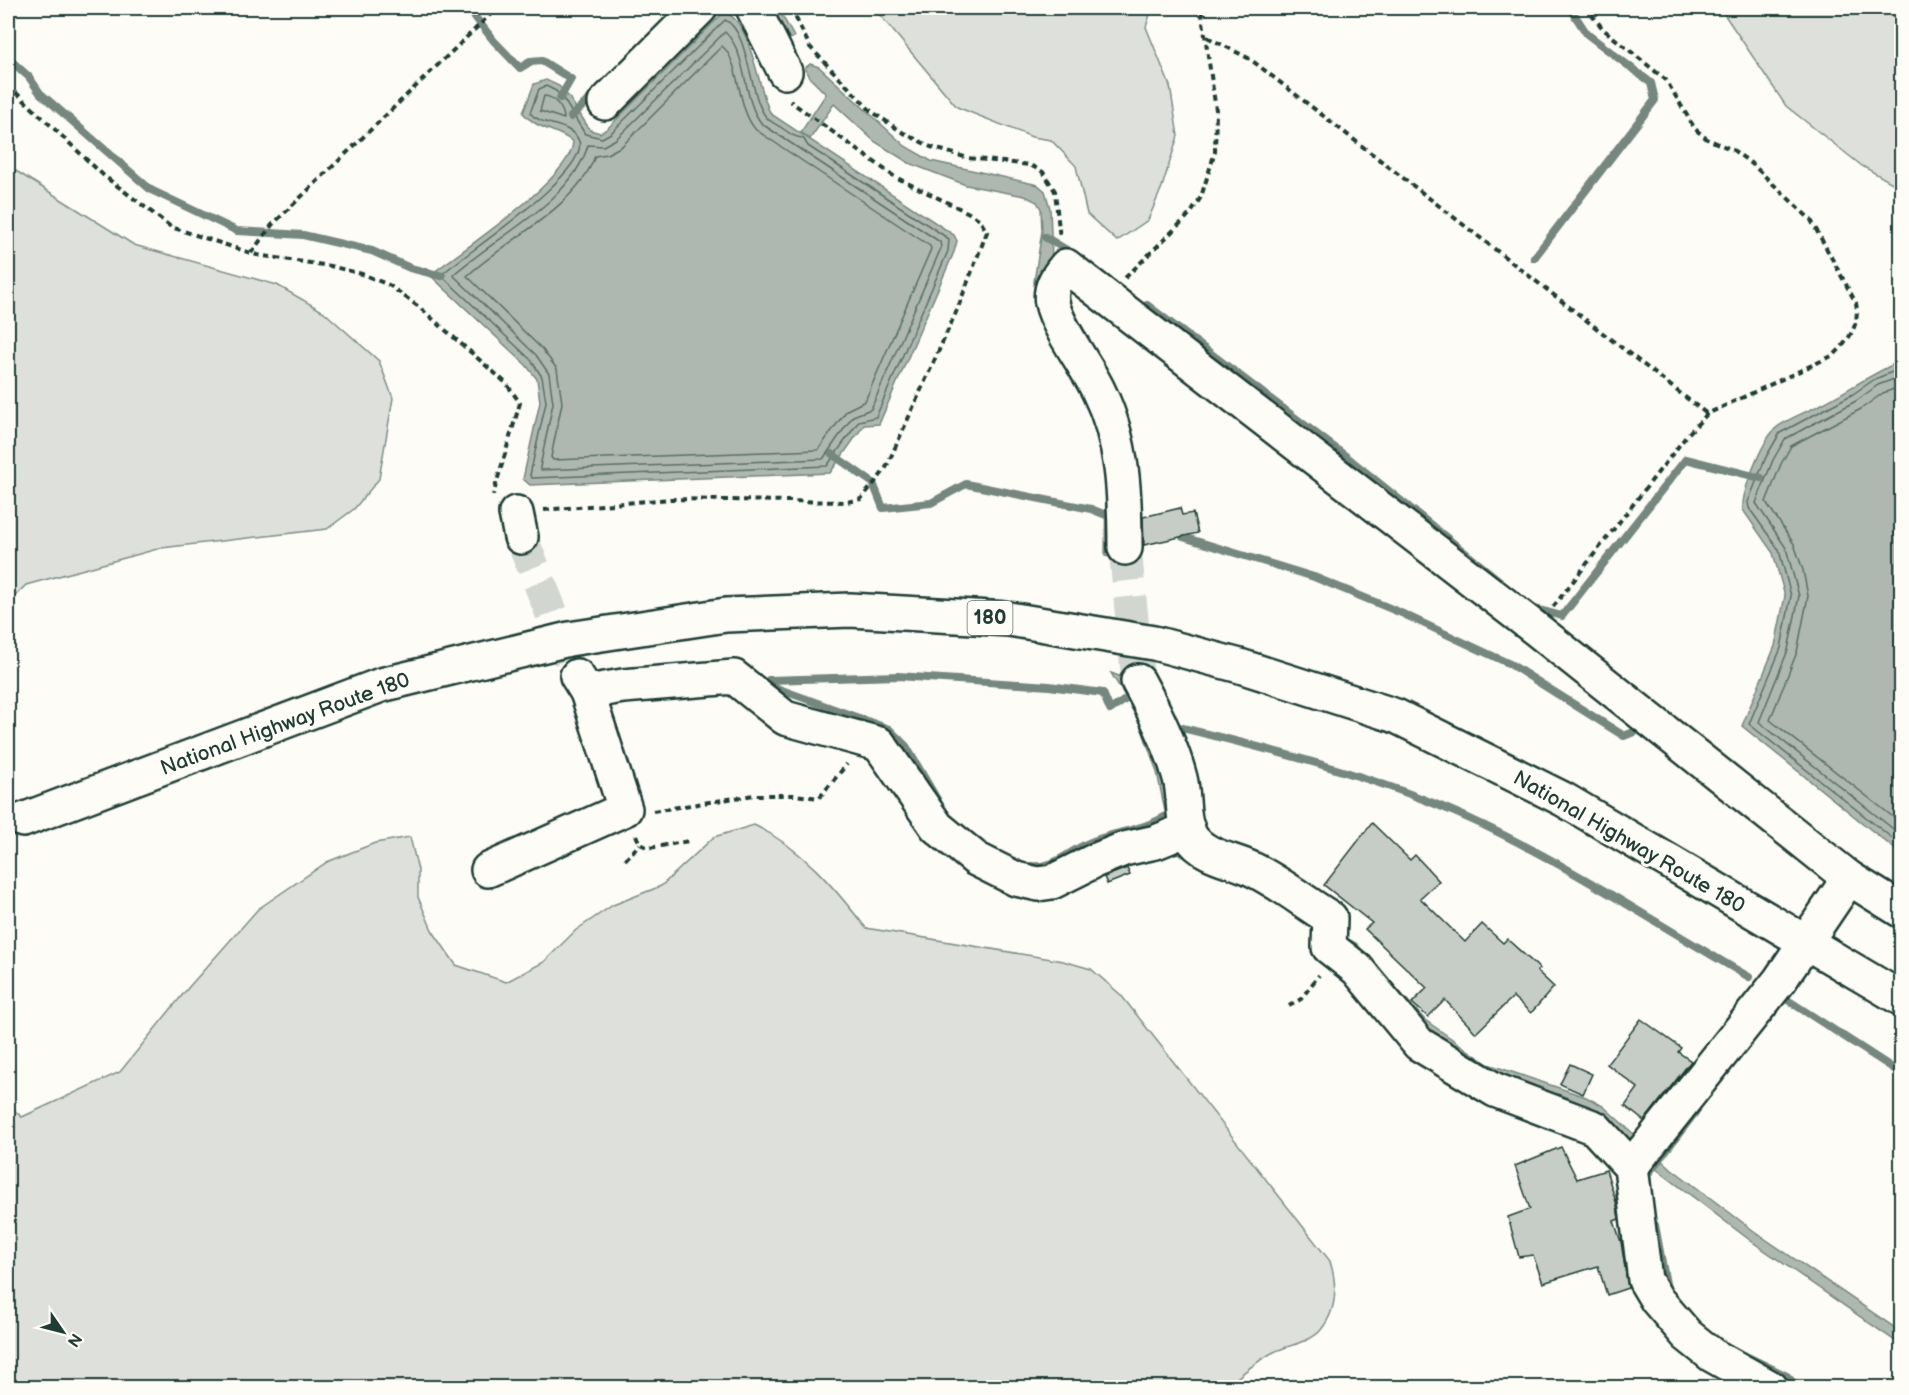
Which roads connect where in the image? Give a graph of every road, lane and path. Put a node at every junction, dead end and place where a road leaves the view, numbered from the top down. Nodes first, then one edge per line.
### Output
1 (497, 8) edge
2 (700, 8) edge
3 (753, 8) edge
4 (791, 8) edge
5 (1201, 8) edge
6 (1587, 8) edge
7 (1207, 37) junction
8 (810, 47) junction
9 (785, 72) junction
10 (8, 85) edge
11 (605, 103) dead end
12 (251, 253) junction
13 (1066, 266) junction
14 (1109, 299) junction
15 (1707, 414) junction
16 (1125, 548) tunnel mouth
17 (1536, 629) junction
18 (1138, 681) tunnel mouth
19 (866, 740) junction
20 (626, 809) junction
21 (23, 820) dead end
22 (1179, 832) junction
23 (688, 841) dead end
24 (625, 860) dead end
25 (488, 870) dead end
26 (1849, 878) junction
27 (1902, 911) edge
28 (1331, 939) junction
29 (1804, 944) junction
30 (1902, 999) edge
31 (1288, 1006) dead end
32 (1631, 1167) junction
33 (1771, 1388) edge

1 - 12 path
2 - 11 main road
3 - 9 main road
4 - 8 path
5 - 7 path
6 - 15 path
7 - 14 path
7 - 15 path
8 - 9 path
8 - 13 path
9 - 12 path
10 - 12 path
13 - 14 main road
13 - 16 main road
14 - 17 main road
15 - 17 path
17 - 26 main road
18 - 22 main road
19 - 20 path
19 - 20 main road
19 - 22 main road
20 - 25 main road
21 - 29 main road, National Highway Route 180 / 180
22 - 28 main road
23 - 24 path
26 - 27 main road
26 - 29 main road
28 - 31 path
28 - 32 main road
29 - 30 main road, National Highway Route 180 / 180
29 - 32 main road
32 - 33 main road

